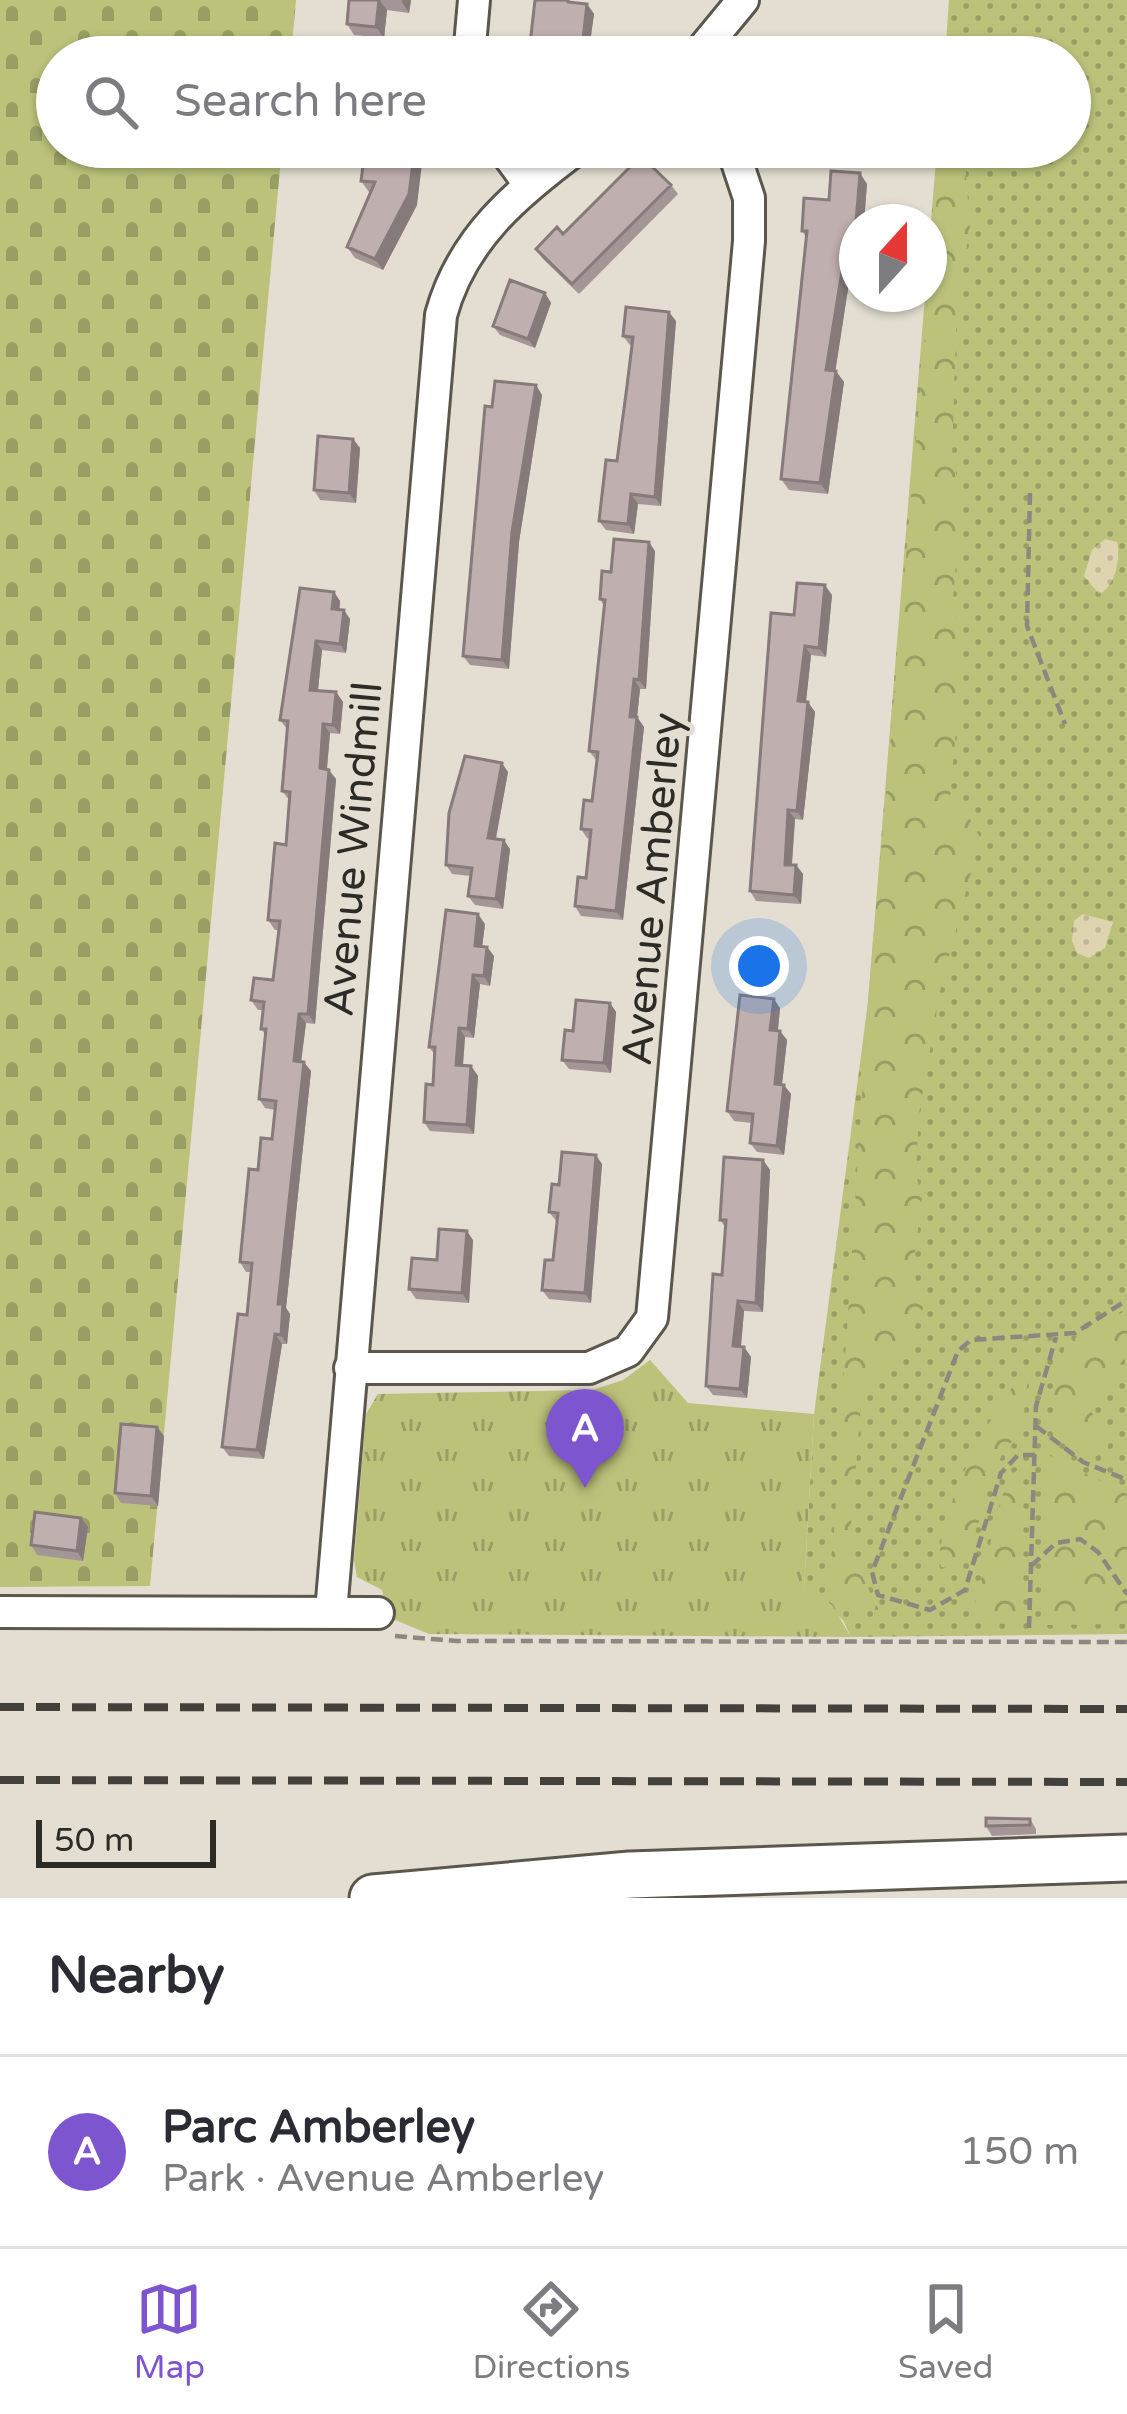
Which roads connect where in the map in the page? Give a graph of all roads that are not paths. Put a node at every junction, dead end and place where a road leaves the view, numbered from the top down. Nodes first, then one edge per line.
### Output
1 (474, 0) edge
2 (743, 0) edge
3 (471, 36) edge
4 (713, 36) edge
5 (517, 168) edge
6 (551, 168) edge
7 (739, 168) edge
8 (529, 184) junction
9 (350, 1368) junction
10 (0, 1612) edge
11 (331, 1612) junction
12 (378, 1613) dead end
13 (1127, 1858) edge
14 (373, 1898) edge

1 - 3 street
2 - 4 street
5 - 8 street
6 - 8 street, Avenue Windmill
7 - 9 street, Avenue Amberley
8 - 9 street, Avenue Windmill
9 - 11 street, Avenue Windmill
10 - 11 street
11 - 12 street
13 - 14 highway

